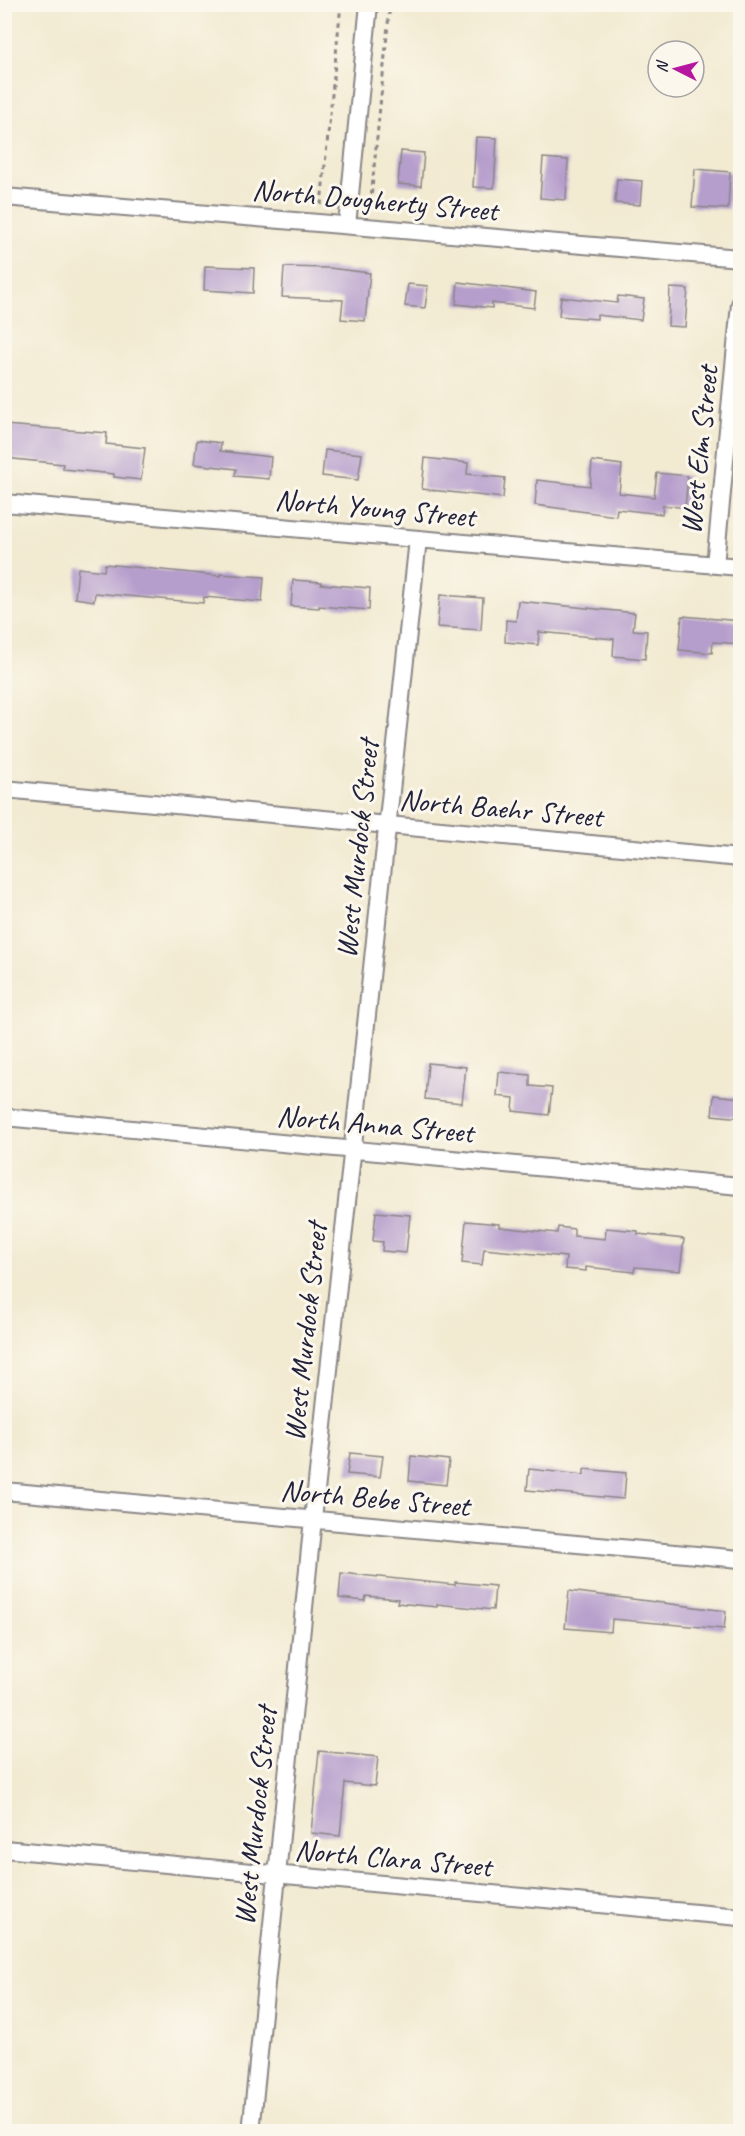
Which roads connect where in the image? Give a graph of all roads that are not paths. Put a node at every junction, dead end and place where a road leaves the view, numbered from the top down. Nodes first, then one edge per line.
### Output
1 (369, 4) edge
2 (4, 197) edge
3 (347, 225) junction
4 (741, 258) edge
5 (741, 304) edge
6 (4, 503) edge
7 (418, 539) junction
8 (715, 565) junction
9 (741, 567) edge
10 (4, 789) edge
11 (387, 825) junction
12 (741, 858) edge
13 (4, 1117) edge
14 (352, 1149) junction
15 (741, 1186) edge
16 (4, 1491) edge
17 (313, 1519) junction
18 (741, 1559) edge
19 (4, 1849) edge
20 (276, 1874) junction
21 (741, 1917) edge
22 (251, 2132) edge

1 - 3 street
2 - 3 street, North Dougherty Street
3 - 4 street, North Dougherty Street
5 - 8 street, West Elm Street
6 - 7 street, North Young Street
7 - 8 street, North Young Street
7 - 11 street, West Murdock Street
8 - 9 street, North Young Street
10 - 11 street, North Baehr Street
11 - 12 street, North Baehr Street
11 - 14 street, West Murdock Street
13 - 14 street, North Anna Street
14 - 15 street, North Anna Street
14 - 17 street, West Murdock Street
16 - 17 street, North Bebe Street
17 - 18 street, North Bebe Street
17 - 20 street, West Murdock Street
19 - 20 street, North Clara Street
20 - 21 street, North Clara Street
20 - 22 street, West Murdock Street

